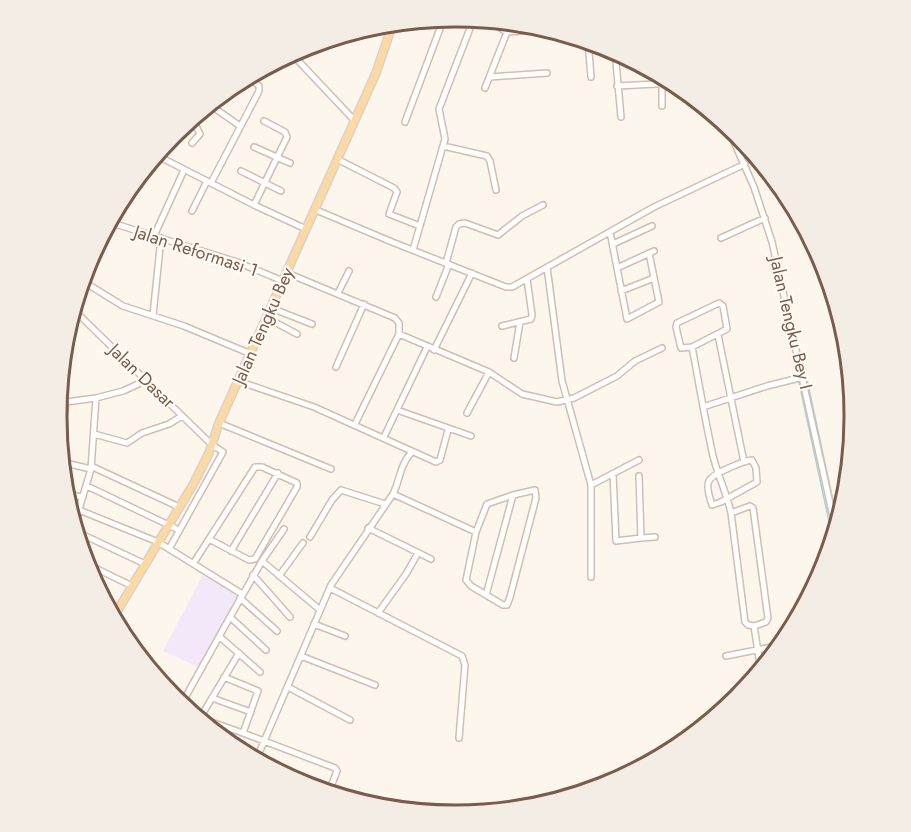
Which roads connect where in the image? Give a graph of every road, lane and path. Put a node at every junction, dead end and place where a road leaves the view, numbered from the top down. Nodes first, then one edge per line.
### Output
1 (440, 28) edge
2 (470, 28) edge
3 (503, 30) edge
4 (515, 31) edge
5 (390, 32) edge
6 (507, 32) junction
7 (589, 51) edge
8 (298, 61) edge
9 (616, 62) edge
10 (547, 73) dead end
11 (490, 77) junction
12 (591, 77) dead end
13 (255, 83) edge
14 (658, 84) edge
15 (617, 86) junction
16 (663, 87) edge
17 (485, 88) dead end
18 (662, 106) dead end
19 (216, 110) edge
20 (621, 117) dead end
21 (354, 120) junction
22 (264, 121) dead end
23 (405, 122) dead end
24 (196, 126) edge
25 (240, 126) junction
26 (192, 143) dead end
27 (443, 146) junction
28 (736, 146) edge
29 (254, 147) dead end
30 (738, 151) joint
31 (277, 157) junction
32 (164, 159) edge
33 (337, 159) junction
34 (290, 163) dead end
35 (745, 164) junction
36 (184, 170) junction
37 (241, 171) dead end
38 (264, 181) junction
39 (209, 182) junction
40 (496, 190) dead end
41 (281, 191) dead end
42 (254, 205) junction
43 (543, 205) dead end
44 (316, 210) junction
45 (192, 211) dead end
46 (765, 218) junction
47 (117, 225) edge
48 (420, 226) junction
49 (652, 226) dead end
50 (306, 228) junction
51 (610, 232) junction
52 (154, 236) junction
53 (161, 238) junction
54 (721, 238) dead end
55 (614, 244) junction
56 (413, 250) junction
57 (448, 263) junction
58 (547, 267) junction
59 (617, 268) junction
60 (349, 271) dead end
61 (287, 273) junction
62 (472, 273) junction
63 (654, 278) junction
64 (527, 279) junction
65 (283, 281) junction
66 (89, 285) edge
67 (621, 291) junction
68 (338, 293) junction
69 (436, 297) dead end
70 (364, 304) junction
71 (271, 308) junction
72 (153, 315) junction
73 (80, 316) edge
74 (267, 318) junction
75 (520, 322) junction
76 (312, 324) dead end
77 (502, 326) dead end
78 (297, 334) dead end
79 (399, 334) junction
80 (718, 335) junction
81 (692, 347) junction
82 (430, 348) junction
83 (662, 348) dead end
84 (250, 354) junction
85 (514, 358) dead end
86 (336, 367) dead end
87 (489, 372) junction
88 (803, 377) junction
89 (147, 380) junction
90 (238, 381) junction
91 (731, 397) junction
92 (96, 398) junction
93 (566, 401) junction
94 (67, 402) edge
95 (703, 407) junction
96 (398, 411) junction
97 (467, 413) dead end
98 (182, 416) junction
99 (219, 423) junction
100 (355, 424) junction
101 (448, 430) junction
102 (94, 434) junction
103 (471, 436) dead end
104 (384, 437) junction
105 (211, 444) junction
106 (411, 453) junction
107 (639, 460) dead end
108 (744, 462) junction
109 (70, 464) edge
110 (91, 469) junction
111 (331, 469) dead end
112 (278, 473) junction
113 (718, 473) junction
114 (613, 474) junction
115 (639, 476) dead end
116 (591, 485) junction
117 (87, 486) junction
118 (393, 494) junction
119 (513, 495) junction
120 (75, 496) edge
121 (83, 497) junction
122 (728, 498) junction
123 (385, 504) junction
124 (179, 507) junction
125 (79, 510) joint
126 (832, 512) edge
127 (731, 513) junction
128 (168, 524) junction
129 (368, 528) junction
130 (284, 529) dead end
131 (179, 530) junction
132 (476, 532) junction
133 (86, 536) edge
134 (310, 537) dead end
135 (656, 537) dead end
136 (641, 538) junction
137 (209, 539) junction
138 (158, 542) junction
139 (303, 543) dead end
140 (168, 549) junction
141 (231, 551) junction
142 (418, 553) junction
143 (431, 559) dead end
144 (262, 561) junction
145 (145, 564) junction
146 (193, 564) junction
147 (98, 569) edge
148 (254, 575) junction
149 (279, 576) junction
150 (591, 577) dead end
151 (132, 586) junction
152 (330, 588) junction
153 (486, 595) junction
154 (241, 596) junction
155 (118, 608) edge
156 (320, 610) junction
157 (378, 613) junction
158 (230, 617) junction
159 (290, 617) dead end
160 (314, 624) junction
161 (754, 626) junction
162 (277, 631) dead end
163 (345, 636) dead end
164 (220, 637) junction
165 (767, 649) edge
166 (266, 650) dead end
167 (759, 650) junction
168 (239, 653) junction
169 (301, 656) junction
170 (726, 656) dead end
171 (759, 658) edge
172 (260, 672) dead end
173 (224, 677) junction
174 (375, 686) dead end
175 (288, 687) junction
176 (186, 696) edge
177 (212, 698) junction
178 (202, 711) edge
179 (251, 712) junction
180 (350, 720) dead end
181 (218, 724) edge
182 (243, 733) junction
183 (459, 738) dead end
184 (265, 741) junction
185 (260, 752) edge
186 (332, 785) edge

1 - 23 street
2 - 27 street
3 - 6 street
4 - 6 street
5 - 21 main road, Jalan Tengku Bey
6 - 11 street
7 - 12 street
8 - 21 street
9 - 15 street
10 - 11 street
11 - 17 street
13 - 25 street
14 - 15 street
15 - 20 street
16 - 18 street
19 - 25 street
21 - 33 main road, Jalan Tengku Bey
22 - 31 street
24 - 26 street
25 - 39 street
27 - 40 street
27 - 48 street
28 - 30 street, Jalan Tengku Bey I
29 - 31 street
30 - 35 street, Jalan Tengku Bey I
31 - 34 street
31 - 38 street
32 - 36 street
33 - 44 main road, Jalan Tengku Bey
33 - 48 street
35 - 46 street, Jalan Tengku Bey I
35 - 51 street
36 - 39 street
36 - 52 street
37 - 38 street
38 - 41 street
38 - 42 street
39 - 42 street
39 - 45 street
42 - 50 street
43 - 57 street
44 - 50 main road, Jalan Tengku Bey
44 - 56 street
46 - 54 street
46 - 88 street, Jalan Tengku Bey I
47 - 52 street, Jalan Reformasi 1
48 - 56 street
49 - 55 street
50 - 61 main road, Jalan Tengku Bey
51 - 55 street
51 - 58 street
52 - 53 street, Jalan Reformasi 1
53 - 65 street, Jalan Reformasi 1
53 - 72 street
55 - 59 street
56 - 57 street
57 - 62 street
57 - 69 street
58 - 64 street
58 - 93 street
59 - 63 street
59 - 67 street
60 - 68 street
61 - 65 main road, Jalan Tengku Bey
61 - 68 street
62 - 64 street
62 - 82 street
63 - 67 street
63 - 67 street
64 - 75 street
65 - 71 main road, Jalan Tengku Bey
66 - 72 street
68 - 70 street
70 - 79 street
70 - 86 street
71 - 74 main road, Jalan Tengku Bey
71 - 76 street
72 - 84 street
73 - 89 street, Jalan Dasar
74 - 78 street
74 - 84 main road, Jalan Tengku Bey
75 - 77 street
75 - 85 street
79 - 82 street
79 - 100 street
80 - 81 street
80 - 81 street
80 - 91 street
81 - 95 street
82 - 87 street
82 - 96 street
83 - 93 street
84 - 90 main road, Jalan Tengku Bey
87 - 93 street
87 - 97 street
88 - 91 street
88 - 126 street, Jalan Tengku Bey I
89 - 92 street
89 - 98 street, Jalan Dasar
90 - 99 main road, Jalan Tengku Bey
90 - 100 street
91 - 95 street
91 - 108 street
92 - 94 street
92 - 102 street
93 - 116 street
95 - 113 street
96 - 101 street
96 - 104 street
98 - 102 street
98 - 105 street, Jalan Dasar
99 - 105 main road, Jalan Tengku Bey
99 - 111 street
100 - 104 street
101 - 103 street
101 - 106 street
102 - 110 street
104 - 106 street
105 - 124 main road, Jalan Tengku Bey
105 - 131 street
106 - 118 street
107 - 114 street
108 - 113 street
108 - 122 street
109 - 110 street
110 - 117 street
110 - 124 street
112 - 137 street
112 - 141 street
112 - 141 street
113 - 122 street
113 - 122 street
114 - 116 street
114 - 136 street
115 - 136 street
116 - 150 street
117 - 121 street
117 - 128 street
118 - 123 street
118 - 132 street
119 - 132 street
119 - 153 street
119 - 153 street
120 - 121 street
121 - 125 street
122 - 127 street
123 - 129 street
123 - 134 street
124 - 128 main road, Jalan Tengku Bey
125 - 138 street
127 - 161 street
127 - 161 street
128 - 131 street
128 - 138 main road, Jalan Tengku Bey
129 - 142 street
129 - 152 street
130 - 144 street
131 - 140 street
132 - 153 street
133 - 145 street
135 - 136 street
137 - 141 street
137 - 146 street
138 - 140 street
138 - 145 main road, Jalan Tengku Bey
139 - 149 street
140 - 146 street
142 - 143 street
142 - 157 street
144 - 148 street
144 - 149 street
145 - 151 main road, Jalan Tengku Bey
146 - 154 street
147 - 151 street
148 - 154 street
148 - 159 street
149 - 156 street
151 - 155 main road, Jalan Tengku Bey
152 - 156 street
152 - 157 street
154 - 158 street
154 - 162 street
156 - 160 street
157 - 183 street
158 - 164 street
158 - 166 street
160 - 163 street
160 - 169 street
161 - 167 street
164 - 168 street
164 - 176 street
165 - 167 street
167 - 170 street
167 - 171 street
168 - 172 street
168 - 173 street
169 - 174 street
169 - 175 street
173 - 177 street
173 - 179 street
175 - 180 street
175 - 184 street
177 - 178 street
177 - 179 street
179 - 182 street
181 - 182 street
182 - 184 street
184 - 185 street
184 - 186 street

